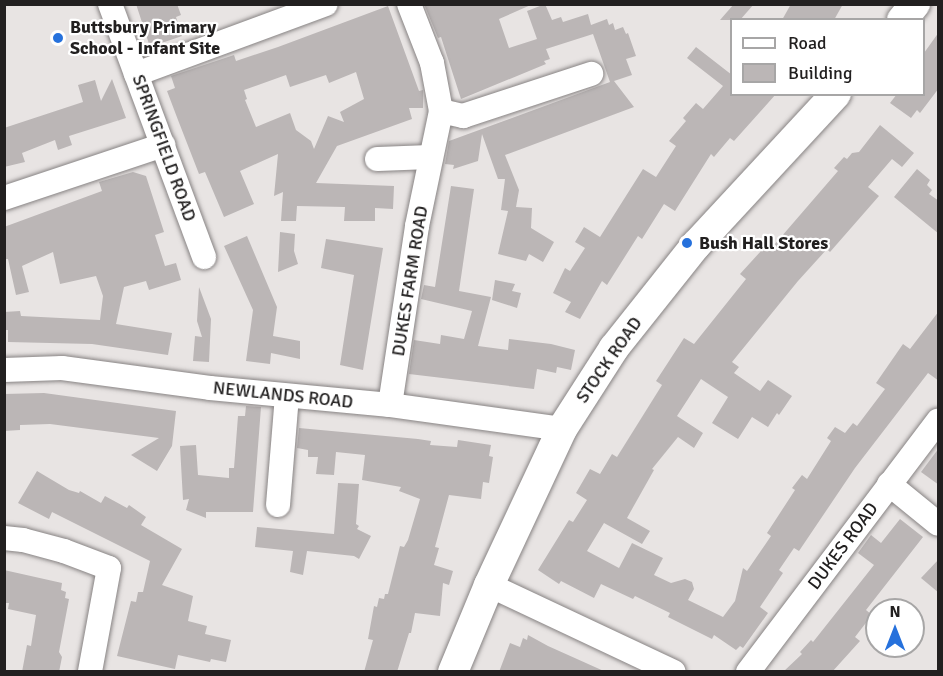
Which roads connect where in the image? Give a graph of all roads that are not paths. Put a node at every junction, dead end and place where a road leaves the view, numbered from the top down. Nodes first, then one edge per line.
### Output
1 (110, 4) edge
2 (326, 4) edge
3 (409, 4) edge
4 (915, 4) edge
5 (904, 18) edge
6 (136, 74) junction
7 (591, 74) dead end
8 (834, 96) edge
9 (441, 111) junction
10 (163, 145) junction
11 (431, 157) junction
12 (377, 159) dead end
13 (4, 198) edge
14 (204, 257) dead end
15 (4, 370) edge
16 (287, 396) junction
17 (390, 405) junction
18 (939, 421) edge
19 (562, 429) junction
20 (889, 484) junction
21 (278, 506) dead end
22 (939, 524) edge
23 (4, 538) edge
24 (489, 585) junction
25 (90, 672) edge
26 (453, 672) edge
27 (674, 672) edge
28 (748, 672) edge

1 - 6 street, SPRINGFIELD ROAD
2 - 6 street
3 - 9 street, DUKES FARM ROAD
4 - 5 main road
6 - 10 street, SPRINGFIELD ROAD
7 - 9 street
8 - 19 main road, STOCK ROAD
9 - 11 street, DUKES FARM ROAD
10 - 13 street
10 - 14 street, SPRINGFIELD ROAD
11 - 12 street
11 - 17 street, DUKES FARM ROAD
15 - 16 street, NEWLANDS ROAD
16 - 17 street, NEWLANDS ROAD
16 - 21 street
17 - 19 street, NEWLANDS ROAD
18 - 20 street, DUKES ROAD
19 - 24 main road, STOCK ROAD
20 - 22 street
20 - 28 street, DUKES ROAD
23 - 25 street
24 - 26 main road, STOCK ROAD
24 - 27 street

